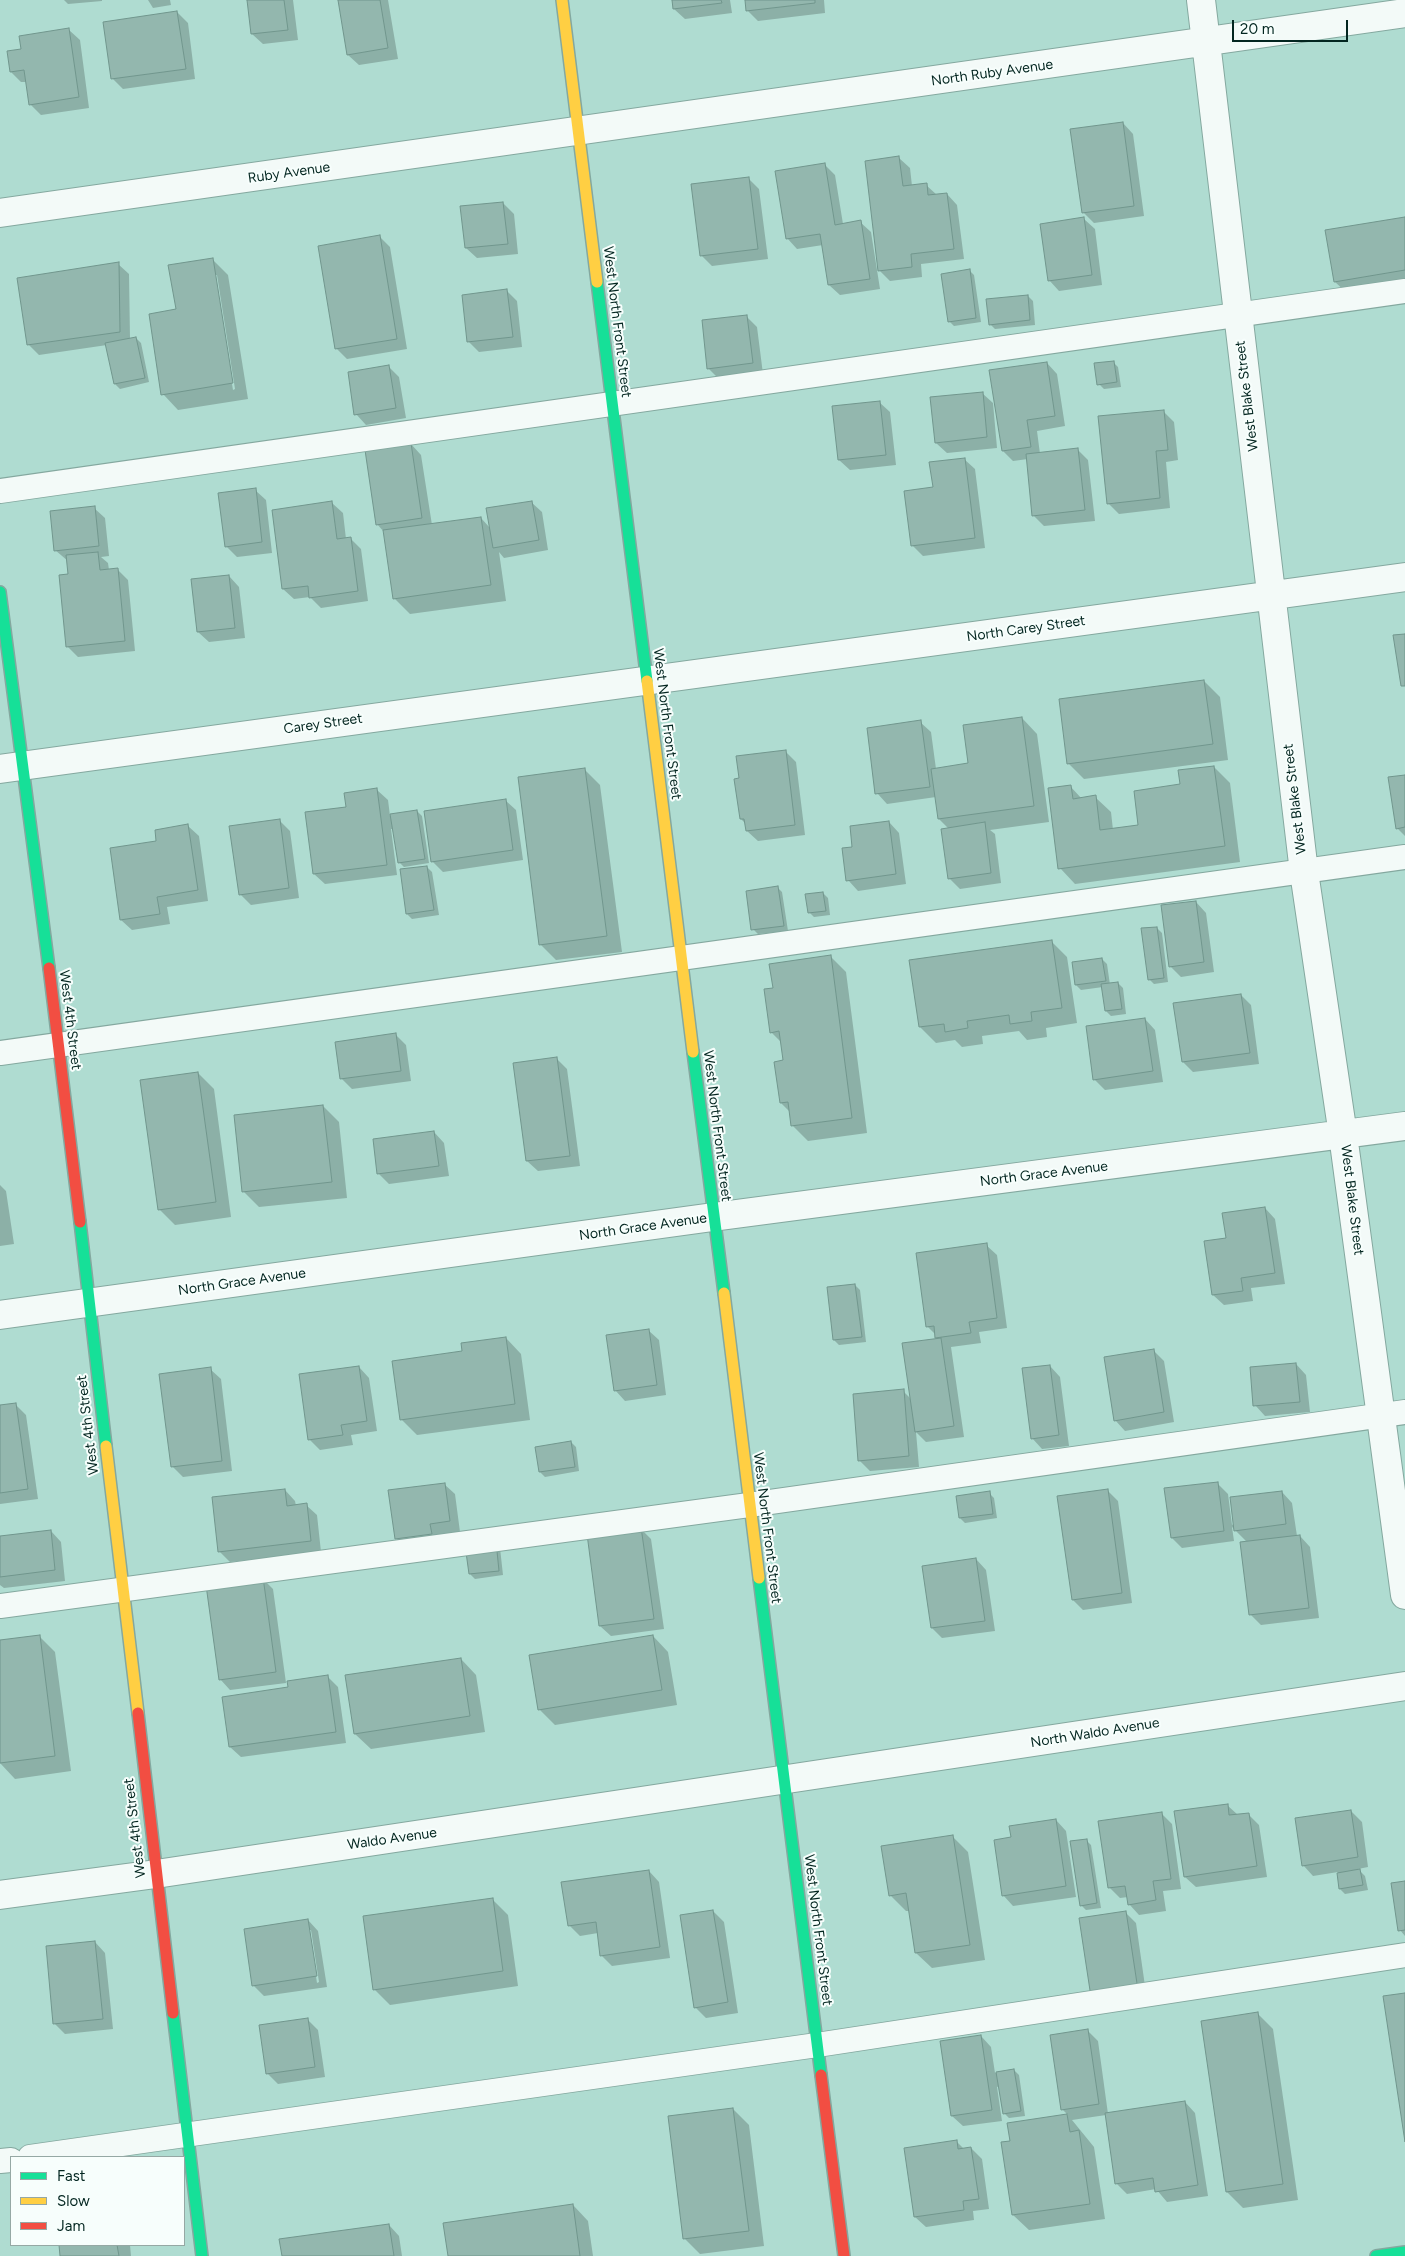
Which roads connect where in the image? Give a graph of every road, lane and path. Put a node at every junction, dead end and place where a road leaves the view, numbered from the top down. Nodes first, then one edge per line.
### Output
1 (562, 0) edge
2 (1201, 0) edge
3 (1405, 13) edge
4 (1206, 43) junction
5 (578, 132) junction
6 (0, 213) edge
7 (1405, 291) edge
8 (1237, 315) junction
9 (612, 405) junction
10 (0, 491) edge
11 (1405, 577) edge
12 (0, 592) edge
13 (1271, 595) junction
14 (646, 680) junction
15 (11, 767) edge
16 (1405, 857) edge
17 (1304, 872) junction
18 (682, 959) junction
19 (59, 1045) junction
20 (0, 1053) edge
21 (1405, 1126) edge
22 (1343, 1135) junction
23 (713, 1217) junction
24 (89, 1303) junction
25 (0, 1315) edge
26 (1393, 1414) edge
27 (749, 1505) junction
28 (123, 1589) junction
29 (1405, 1595) edge
30 (0, 1606) edge
31 (1405, 1686) edge
32 (784, 1780) junction
33 (156, 1874) junction
34 (0, 1895) edge
35 (1405, 1955) edge
36 (817, 2045) junction
37 (187, 2135) junction
38 (37, 2156) edge
39 (1405, 2252) edge
40 (202, 2256) edge
41 (844, 2256) edge
42 (1376, 2256) edge

1 - 5 street, West North Front Street
2 - 4 street, West Blake Street
3 - 4 street, North Ruby Avenue
4 - 5 street, North Ruby Avenue
4 - 8 street, West Blake Street
5 - 6 street, Ruby Avenue
5 - 9 street, West North Front Street
7 - 8 lane
8 - 9 lane
8 - 13 street, West Blake Street
9 - 10 lane
9 - 14 street, West North Front Street
11 - 13 street, North Carey Street
12 - 15 street, West 4th Street
13 - 14 street, North Carey Street
13 - 17 street, West Blake Street
14 - 15 street, Carey Street
14 - 18 street, West North Front Street
15 - 19 street, West 4th Street
16 - 17 lane
17 - 18 lane
17 - 22 street, West Blake Street
18 - 19 lane
18 - 23 street, West North Front Street
19 - 20 lane
19 - 24 street, West 4th Street
21 - 22 street, North Grace Avenue
22 - 23 street, North Grace Avenue
22 - 26 street, West Blake Street
23 - 24 street, North Grace Avenue
23 - 27 street, West North Front Street
24 - 25 street, North Grace Avenue
24 - 28 street, West 4th Street
26 - 27 lane
26 - 29 street, West Blake Street
27 - 28 lane
27 - 32 street, West North Front Street
28 - 30 lane
28 - 33 street, West 4th Street
31 - 32 street, North Waldo Avenue
32 - 33 street, Waldo Avenue
32 - 36 street, West North Front Street
33 - 34 street, Waldo Avenue
33 - 37 street, West 4th Street
35 - 36 lane
36 - 37 lane
36 - 41 street, West North Front Street
37 - 38 lane
37 - 40 street, West 4th Street
39 - 42 street

